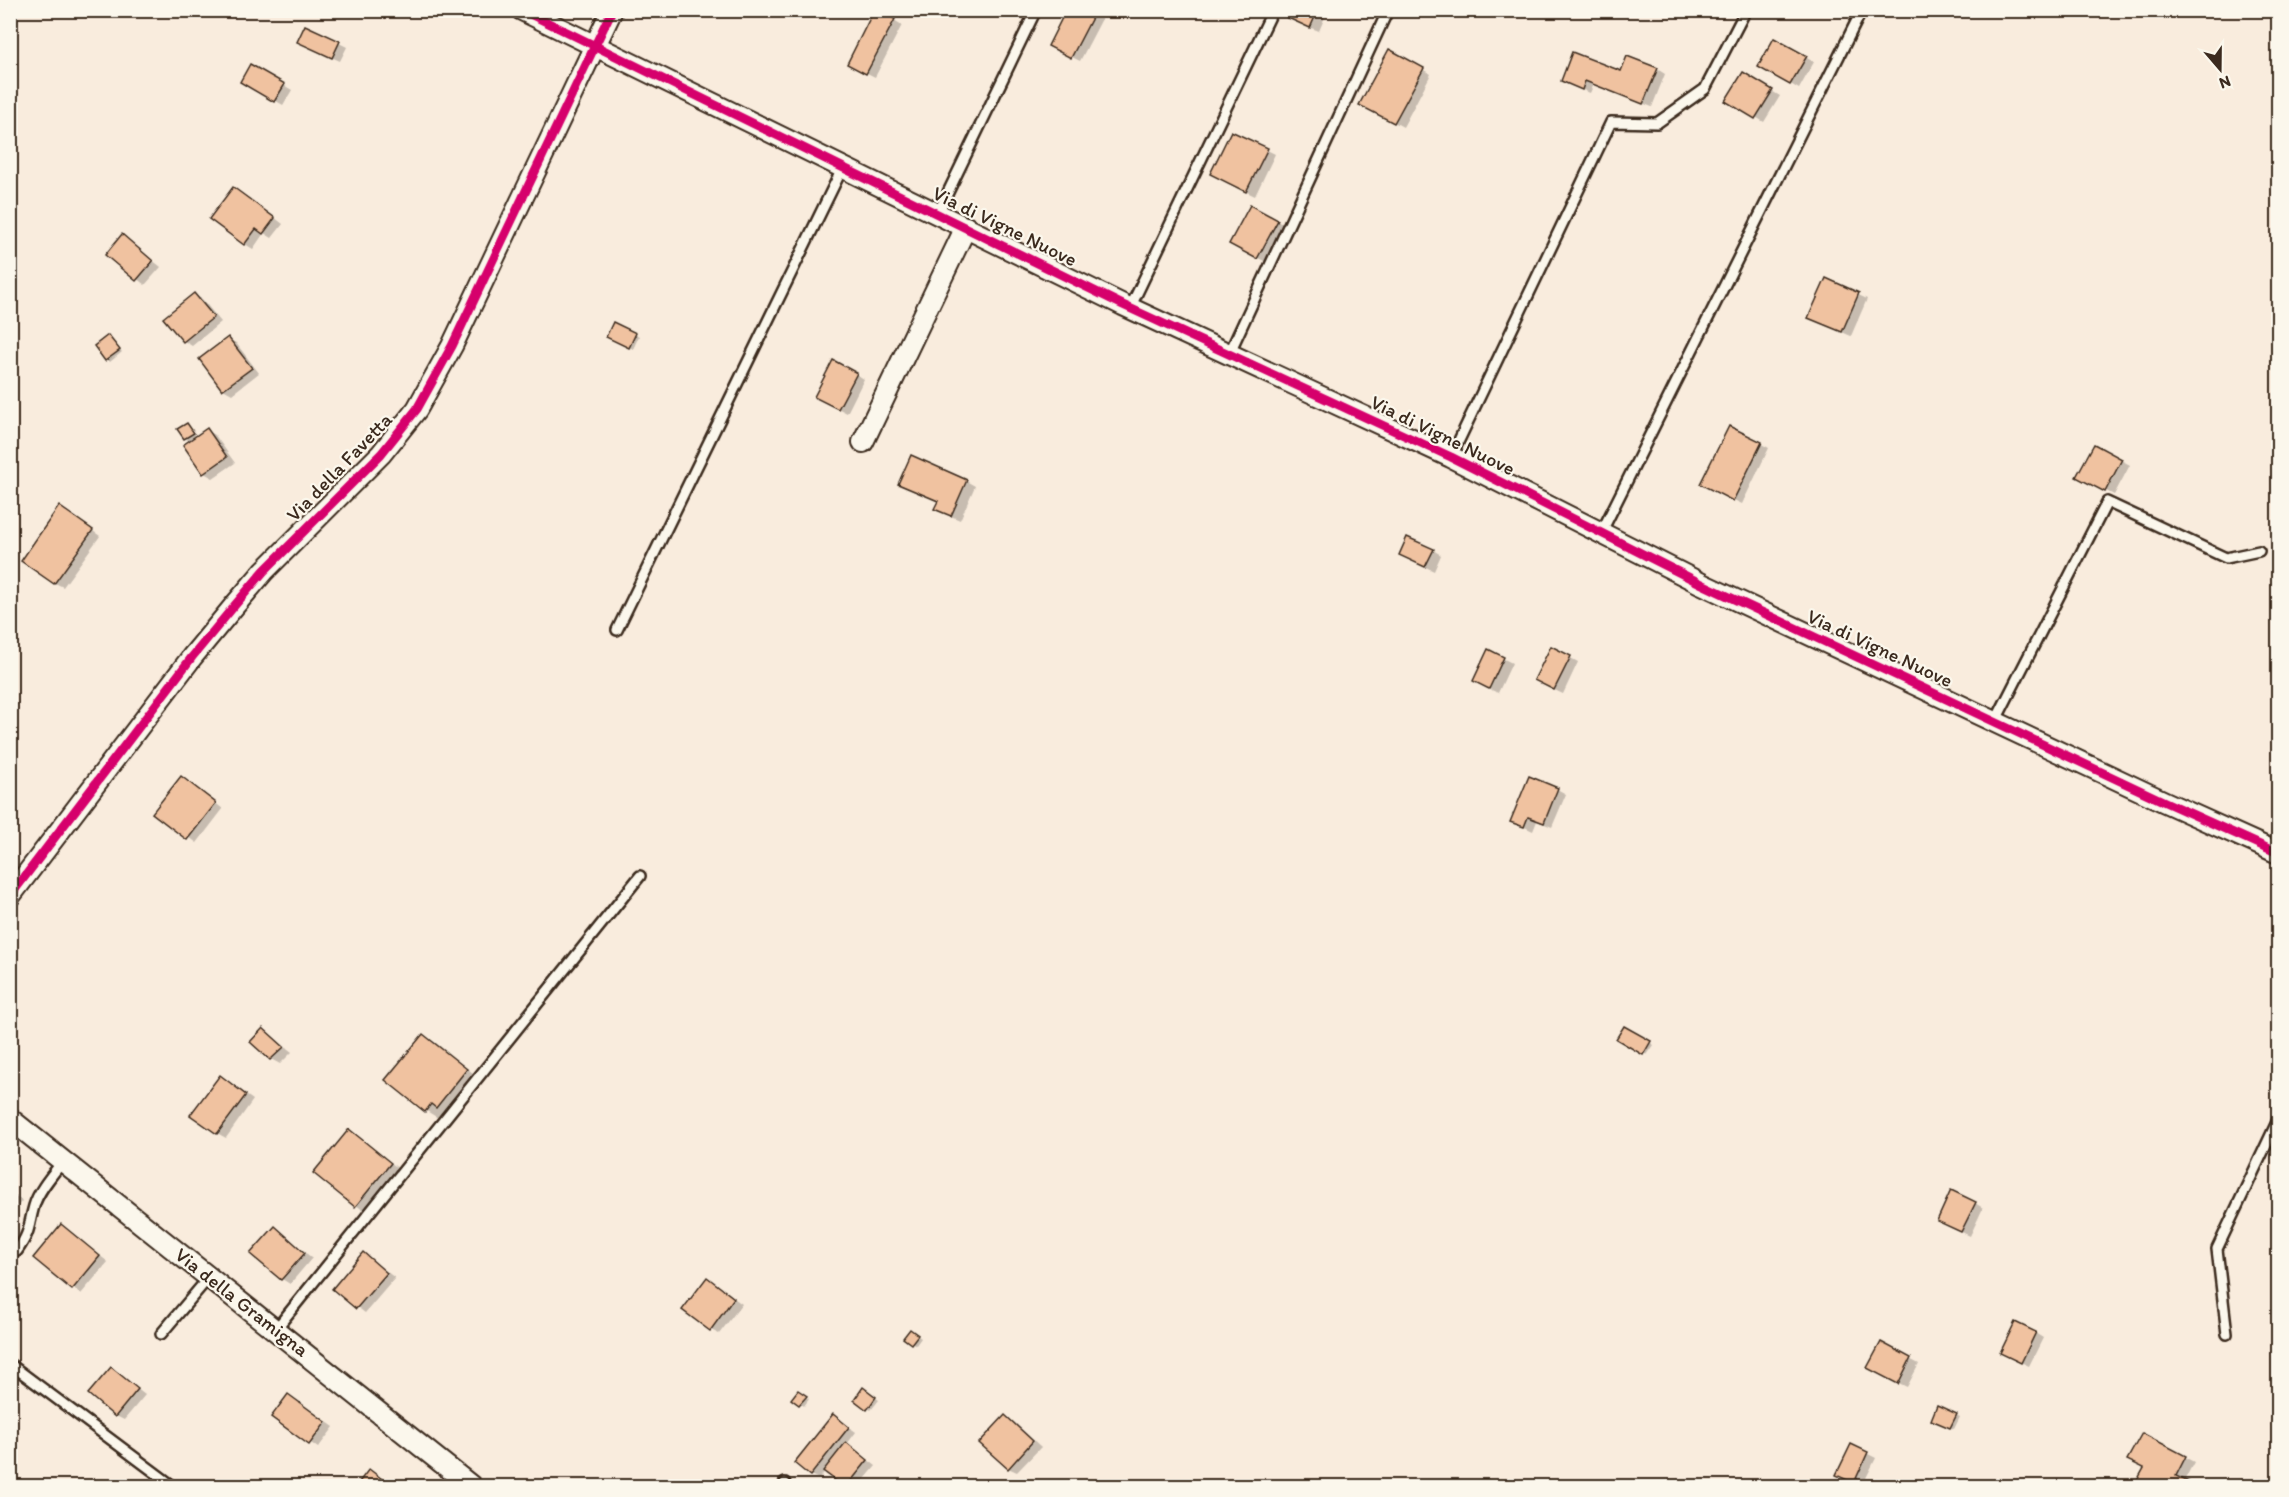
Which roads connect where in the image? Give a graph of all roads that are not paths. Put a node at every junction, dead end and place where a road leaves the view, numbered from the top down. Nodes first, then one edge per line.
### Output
1 (522, 10) edge
2 (612, 10) edge
3 (1036, 10) edge
4 (1272, 10) edge
5 (1388, 10) edge
6 (1746, 10) edge
7 (1862, 10) edge
8 (595, 45) junction
9 (843, 167) junction
10 (938, 213) junction
11 (966, 227) junction
12 (1130, 308) junction
13 (1229, 354) junction
14 (863, 442) dead end
15 (1451, 457) junction
16 (1601, 533) junction
17 (2259, 551) dead end
18 (617, 630) dead end
19 (1995, 722) junction
20 (2278, 853) edge
21 (640, 876) dead end
22 (10, 896) edge
23 (10, 1119) edge
24 (2278, 1120) edge
25 (63, 1161) junction
26 (17, 1251) dead end
27 (210, 1276) junction
28 (276, 1329) junction
29 (161, 1334) dead end
30 (2227, 1334) dead end
31 (10, 1364) edge
32 (173, 1486) edge
33 (471, 1486) edge

1 - 8 street, Via di Vigne Nuove
2 - 8 street, Via della Favetta
3 - 10 lane
4 - 12 lane
5 - 13 lane
6 - 15 lane
7 - 16 lane
8 - 9 street, Via di Vigne Nuove
8 - 22 street, Via della Favetta
9 - 10 street, Via di Vigne Nuove
9 - 18 lane
10 - 11 street, Via di Vigne Nuove
11 - 12 street, Via di Vigne Nuove
11 - 14 street
12 - 13 street, Via di Vigne Nuove
13 - 15 street, Via di Vigne Nuove
15 - 16 street, Via di Vigne Nuove
16 - 19 street, Via di Vigne Nuove
17 - 19 lane
19 - 20 street, Via di Vigne Nuove
21 - 28 lane
23 - 25 street, Via della Gramigna
24 - 30 lane
25 - 26 lane
25 - 27 street, Via della Gramigna
27 - 28 street, Via della Gramigna
27 - 29 lane
28 - 33 street, Via della Gramigna
31 - 32 lane

